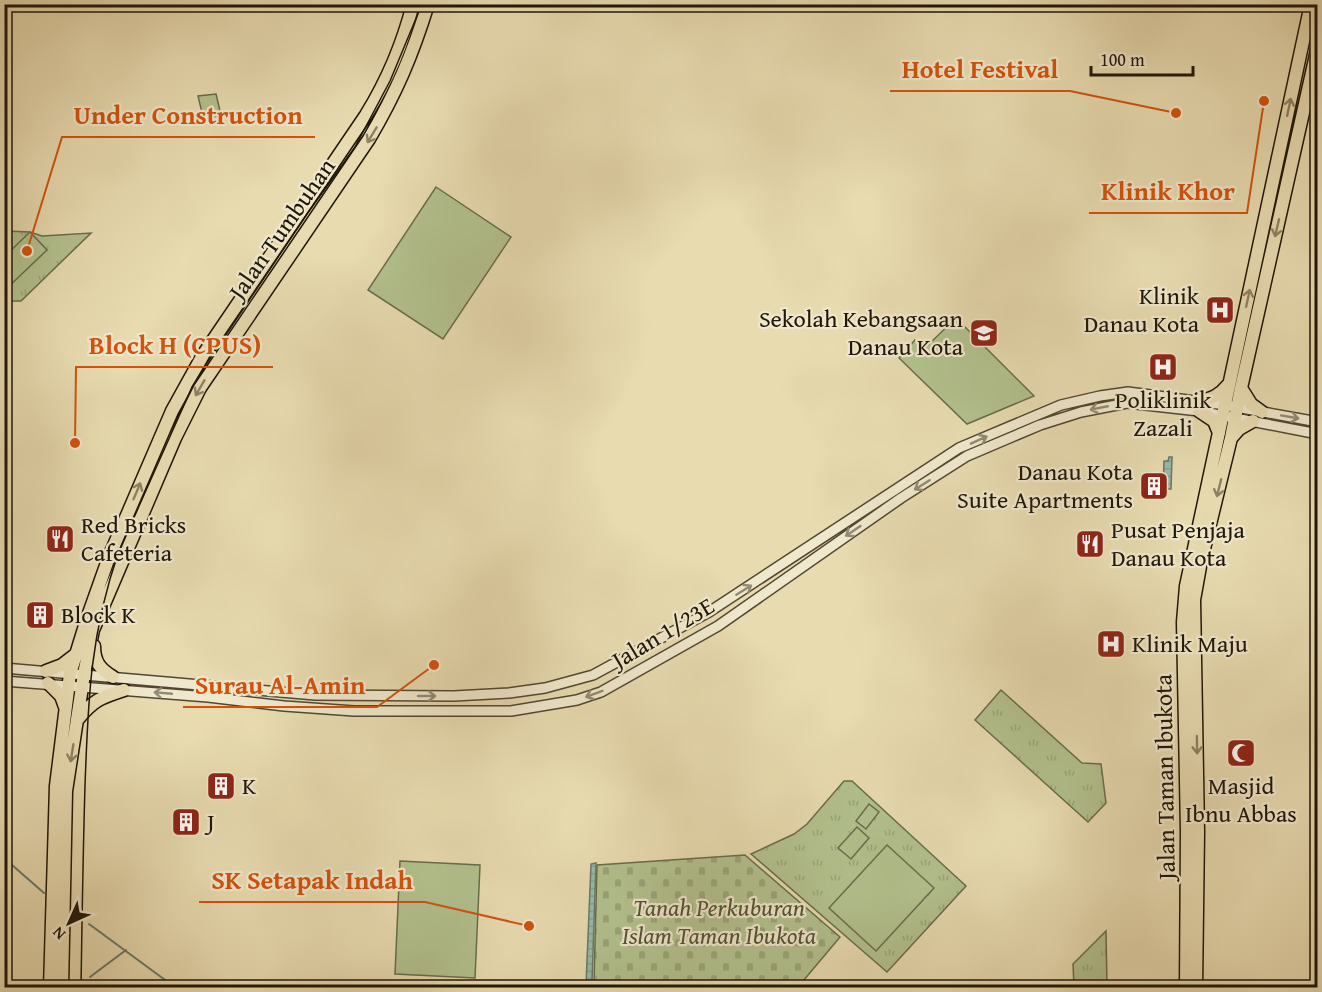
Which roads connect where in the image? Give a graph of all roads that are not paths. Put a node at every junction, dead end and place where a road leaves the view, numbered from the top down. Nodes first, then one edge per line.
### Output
1 (414, 4) edge
2 (428, 4) edge
3 (1311, 4) edge
4 (423, 21) junction
5 (407, 25) junction
6 (1317, 46) edge
7 (412, 55) junction
8 (394, 59) junction
9 (1314, 75) edge
10 (385, 112) junction
11 (366, 115) junction
12 (279, 242) junction
13 (292, 250) junction
14 (250, 285) junction
15 (262, 295) junction
16 (1235, 386) junction
17 (1199, 406) junction
18 (1230, 411) junction
19 (1258, 417) junction
20 (1317, 422) edge
21 (1317, 434) edge
22 (1226, 436) junction
23 (93, 630) junction
24 (75, 655) junction
25 (4, 668) edge
26 (47, 677) junction
27 (113, 677) junction
28 (70, 679) junction
29 (83, 680) junction
30 (4, 681) edge
31 (124, 690) junction
32 (66, 711) junction
33 (78, 720) junction
34 (50, 987) edge
35 (62, 987) edge
36 (1186, 987) edge
37 (1196, 987) edge

1 - 5 main road, Jalan Tumbuhan
2 - 4 main road, Jalan Tumbuhan
16 -> 3 main road, Jalan Taman Ibukota
4 - 5 main road
4 - 7 main road, Jalan Tumbuhan
5 - 8 main road, Jalan Tumbuhan
6 - 9 main road, Jalan Taman Ibukota
7 - 8 main road
7 - 10 main road, Jalan Tumbuhan
8 - 11 main road, Jalan Tumbuhan
9 -> 16 main road, Jalan Taman Ibukota
10 - 11 main road
10 -> 13 main road, Jalan Tumbuhan
11 - 12 main road, Jalan Tumbuhan
12 - 13 main road
12 - 14 main road, Jalan Tumbuhan
13 - 15 main road, Jalan Tumbuhan
14 - 15 main road
24 -> 14 main road, Jalan Tumbuhan
15 -> 23 main road, Jalan Tumbuhan
16 - 17 main road
16 - 18 main road, Jalan Taman Ibukota
16 - 19 main road
17 - 18 street, Jalan 1/23E
17 - 22 main road
27 -> 17 street, Jalan 1/23E
17 -> 31 street, Jalan 1/23E
18 - 19 street, Jalan 1/23E
18 - 22 main road, Jalan Taman Ibukota
19 -> 20 street
19 - 21 street
19 - 22 main road
22 - 36 main road, Jalan Taman Ibukota
22 -> 37 main road, Jalan Taman Ibukota
23 - 27 main road
23 - 29 main road, Jalan Tumbuhan
24 - 26 main road
24 - 28 main road, Jalan Tumbuhan
25 - 26 street
26 - 28 street, Jalan 1/23E
26 - 30 street
26 - 32 main road
27 - 29 street, Jalan 1/23E
28 - 29 street, Jalan 1/23E
28 - 32 main road, Jalan Tumbuhan
29 - 31 street, Jalan 1/23E
29 - 33 main road, Jalan Tumbuhan
31 - 33 main road
32 - 34 main road, Jalan Tumbuhan
33 -> 35 main road, Jalan Tumbuhan

